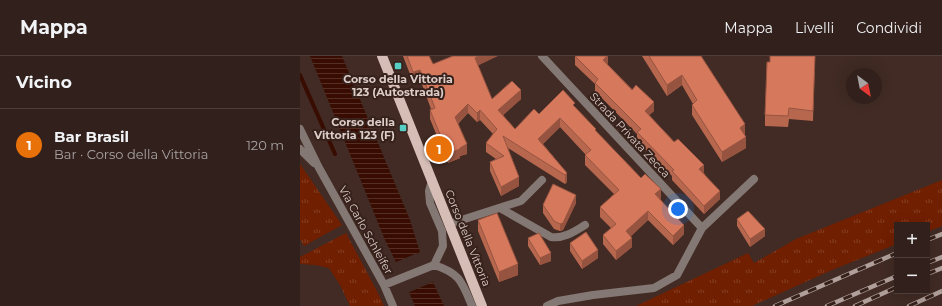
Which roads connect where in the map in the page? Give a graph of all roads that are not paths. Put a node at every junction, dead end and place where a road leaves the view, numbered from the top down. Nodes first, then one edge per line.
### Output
1 (382, 56) edge
2 (542, 56) edge
3 (300, 129) edge
4 (300, 149) edge
5 (318, 166) junction
6 (432, 180) junction
7 (542, 180) dead end
8 (754, 180) dead end
9 (500, 208) junction
10 (449, 224) junction
11 (585, 225) dead end
12 (702, 228) junction
13 (434, 265) junction
14 (384, 285) junction
15 (393, 306) edge
16 (472, 306) edge
17 (482, 306) edge
18 (547, 306) edge

1 - 6 main road, Corso della Vittoria
2 - 12 street, Strada Privata Zecca
3 - 5 street
4 - 5 street
5 - 14 street, Via Carlo Schleifer
6 - 10 main road, Corso della Vittoria
6 - 13 street, Corso della Vittoria
7 - 9 street
8 - 12 street
9 - 10 street
9 - 11 street
10 - 17 main road, Corso della Vittoria
12 - 18 street
13 - 14 street
13 - 16 street, Corso della Vittoria
14 - 15 street, Via Carlo Schleifer

